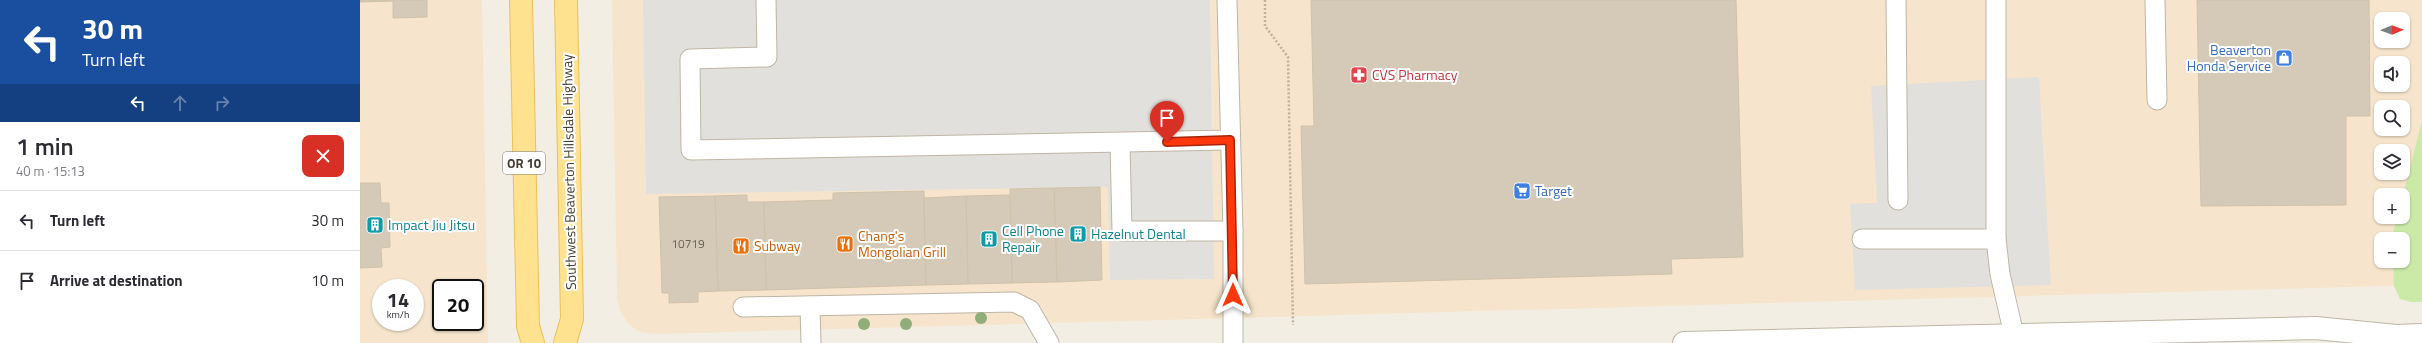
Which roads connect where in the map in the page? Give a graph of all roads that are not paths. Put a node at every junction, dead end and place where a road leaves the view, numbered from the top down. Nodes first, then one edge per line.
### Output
1 (521, 0) edge
2 (566, 0) edge
3 (766, 0) edge
4 (1227, 0) edge
5 (1896, 0) edge
6 (1996, 0) edge
7 (2155, 0) edge
8 (2157, 100) dead end
9 (1230, 140) junction
10 (1120, 143) junction
11 (1898, 200) dead end
12 (1233, 231) junction
13 (1862, 239) dead end
14 (1996, 239) junction
15 (810, 306) junction
16 (743, 307) dead end
17 (2422, 335) edge
18 (2128, 338) edge
19 (2014, 339) edge
20 (533, 343) edge
21 (565, 343) edge
22 (811, 343) edge
23 (1049, 343) edge
24 (1233, 343) edge
25 (1684, 343) edge

1 - 20 main road, OR 10
2 - 21 main road, Southwest Beaverton Hillsdale Highway
3 - 10 lane
4 - 9 lane
5 - 11 lane
6 - 14 lane
7 - 8 lane
9 - 10 lane
9 - 12 lane
10 - 12 lane
12 - 24 lane
13 - 14 lane
14 - 19 lane
15 - 16 lane
15 - 22 lane
15 - 23 lane
17 - 18 street
18 - 19 street
19 - 25 street

